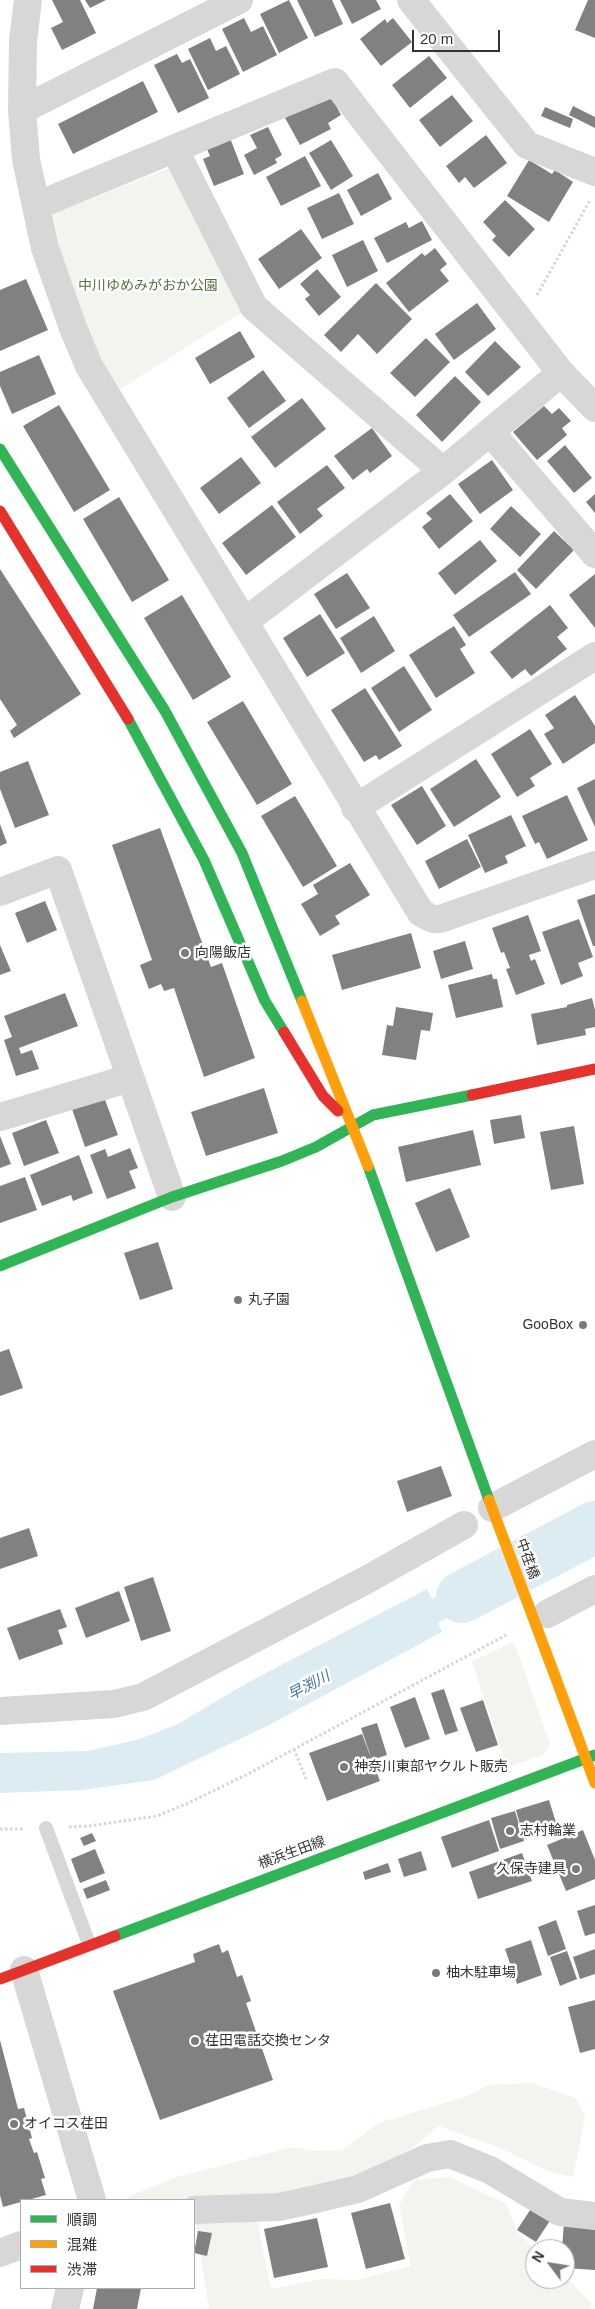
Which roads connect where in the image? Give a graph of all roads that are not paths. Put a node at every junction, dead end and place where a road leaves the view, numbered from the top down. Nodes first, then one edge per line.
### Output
1 (28, 0) edge
2 (239, 0) edge
3 (411, 0) edge
4 (22, 110) junction
5 (175, 150) junction
6 (595, 172) edge
7 (36, 206) junction
8 (561, 373) junction
9 (595, 408) edge
10 (491, 433) junction
11 (0, 449) edge
12 (443, 471) junction
13 (0, 510) edge
14 (595, 554) edge
15 (244, 622) junction
16 (595, 656) edge
17 (356, 808) junction
18 (595, 865) edge
19 (0, 892) edge
20 (595, 1069) edge
21 (130, 1078) junction
22 (0, 1117) edge
23 (353, 1126) junction
24 (172, 1198) junction
25 (0, 1266) edge
26 (595, 1454) edge
27 (492, 1508) junction
28 (464, 1525) dead end
29 (595, 1589) edge
30 (540, 1618) junction
31 (0, 1711) edge
32 (590, 1757) edge
33 (595, 1783) edge
34 (46, 1828) road end
35 (89, 1944) junction
36 (12, 1975) edge
37 (92, 2199) edge
38 (195, 2210) edge
39 (595, 2216) edge
40 (20, 2245) edge
41 (0, 2254) edge
42 (70, 2289) edge
43 (65, 2309) edge

1 - 4 street
2 - 4 street
3 - 6 street
4 - 7 street
5 - 7 street
5 - 8 street
5 - 12 street
7 - 15 street
8 - 9 street
8 - 10 street
10 - 12 street
10 - 14 street
11 - 23 street, 中荏橋
12 - 15 street
13 - 23 street
15 - 17 street
16 - 17 street
17 - 18 street
19 - 21 street
20 - 23 street
21 - 22 street
21 - 24 street
23 - 24 street
23 - 27 street, 中荏橋
24 - 25 street
26 - 27 street
27 - 30 street, 中荏橋
28 - 31 street
29 - 30 street
30 - 32 street, 中荏橋
32 - 33 street, 中荏橋
32 - 35 street, 横浜生田線
34 - 35 lane
35 - 36 street, 横浜生田線
36 - 37 street
38 - 39 street
40 - 41 street
42 - 43 street

